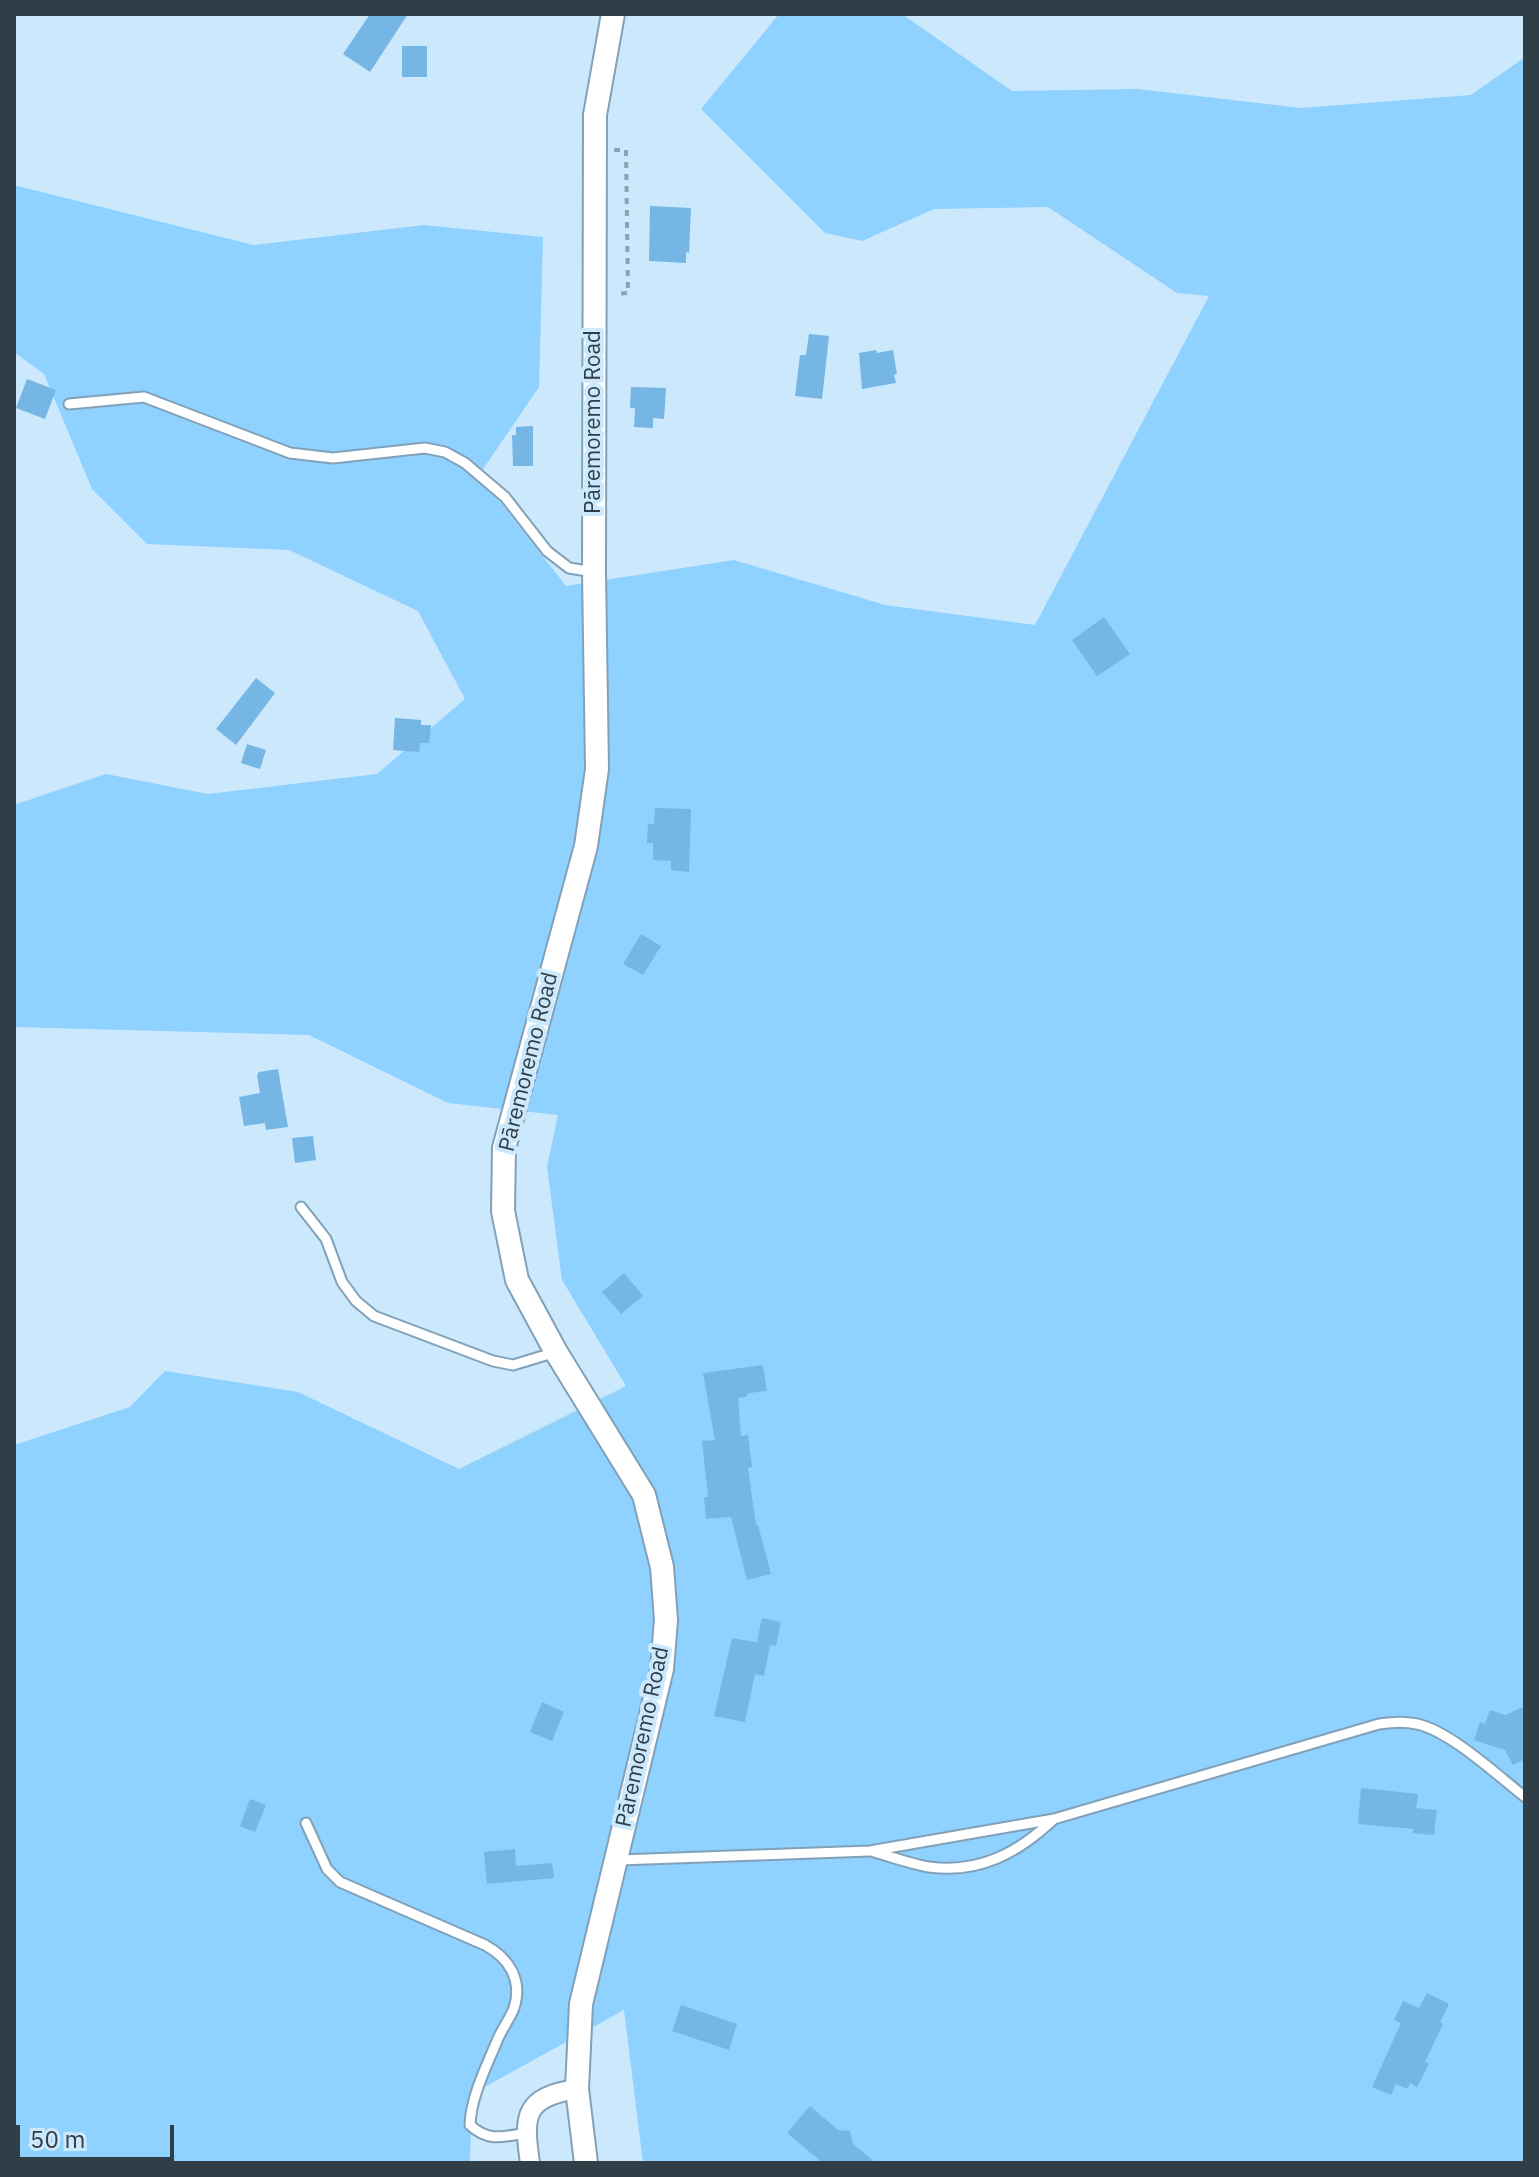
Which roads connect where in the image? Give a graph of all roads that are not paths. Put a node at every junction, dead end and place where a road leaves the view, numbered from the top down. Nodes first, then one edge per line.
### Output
1 (613, 14) edge
2 (69, 404) dead end
3 (594, 572) junction
4 (301, 1207) dead end
5 (556, 1352) junction
6 (1525, 1797) edge
7 (1054, 1819) junction
8 (306, 1823) dead end
9 (870, 1851) junction
10 (615, 1860) junction
11 (577, 2089) junction
12 (526, 2133) junction
13 (530, 2163) edge
14 (586, 2163) edge

1 - 3 street, Pāremoremo Road
2 - 3 lane
3 - 5 street, Pāremoremo Road
4 - 5 lane
5 - 10 street, Pāremoremo Road
6 - 7 lane
7 - 9 lane
7 - 9 lane
8 - 12 lane
9 - 10 lane
10 - 11 street, Pāremoremo Road
11 - 12 street
11 - 14 street, Pāremoremo Road
12 - 13 street

